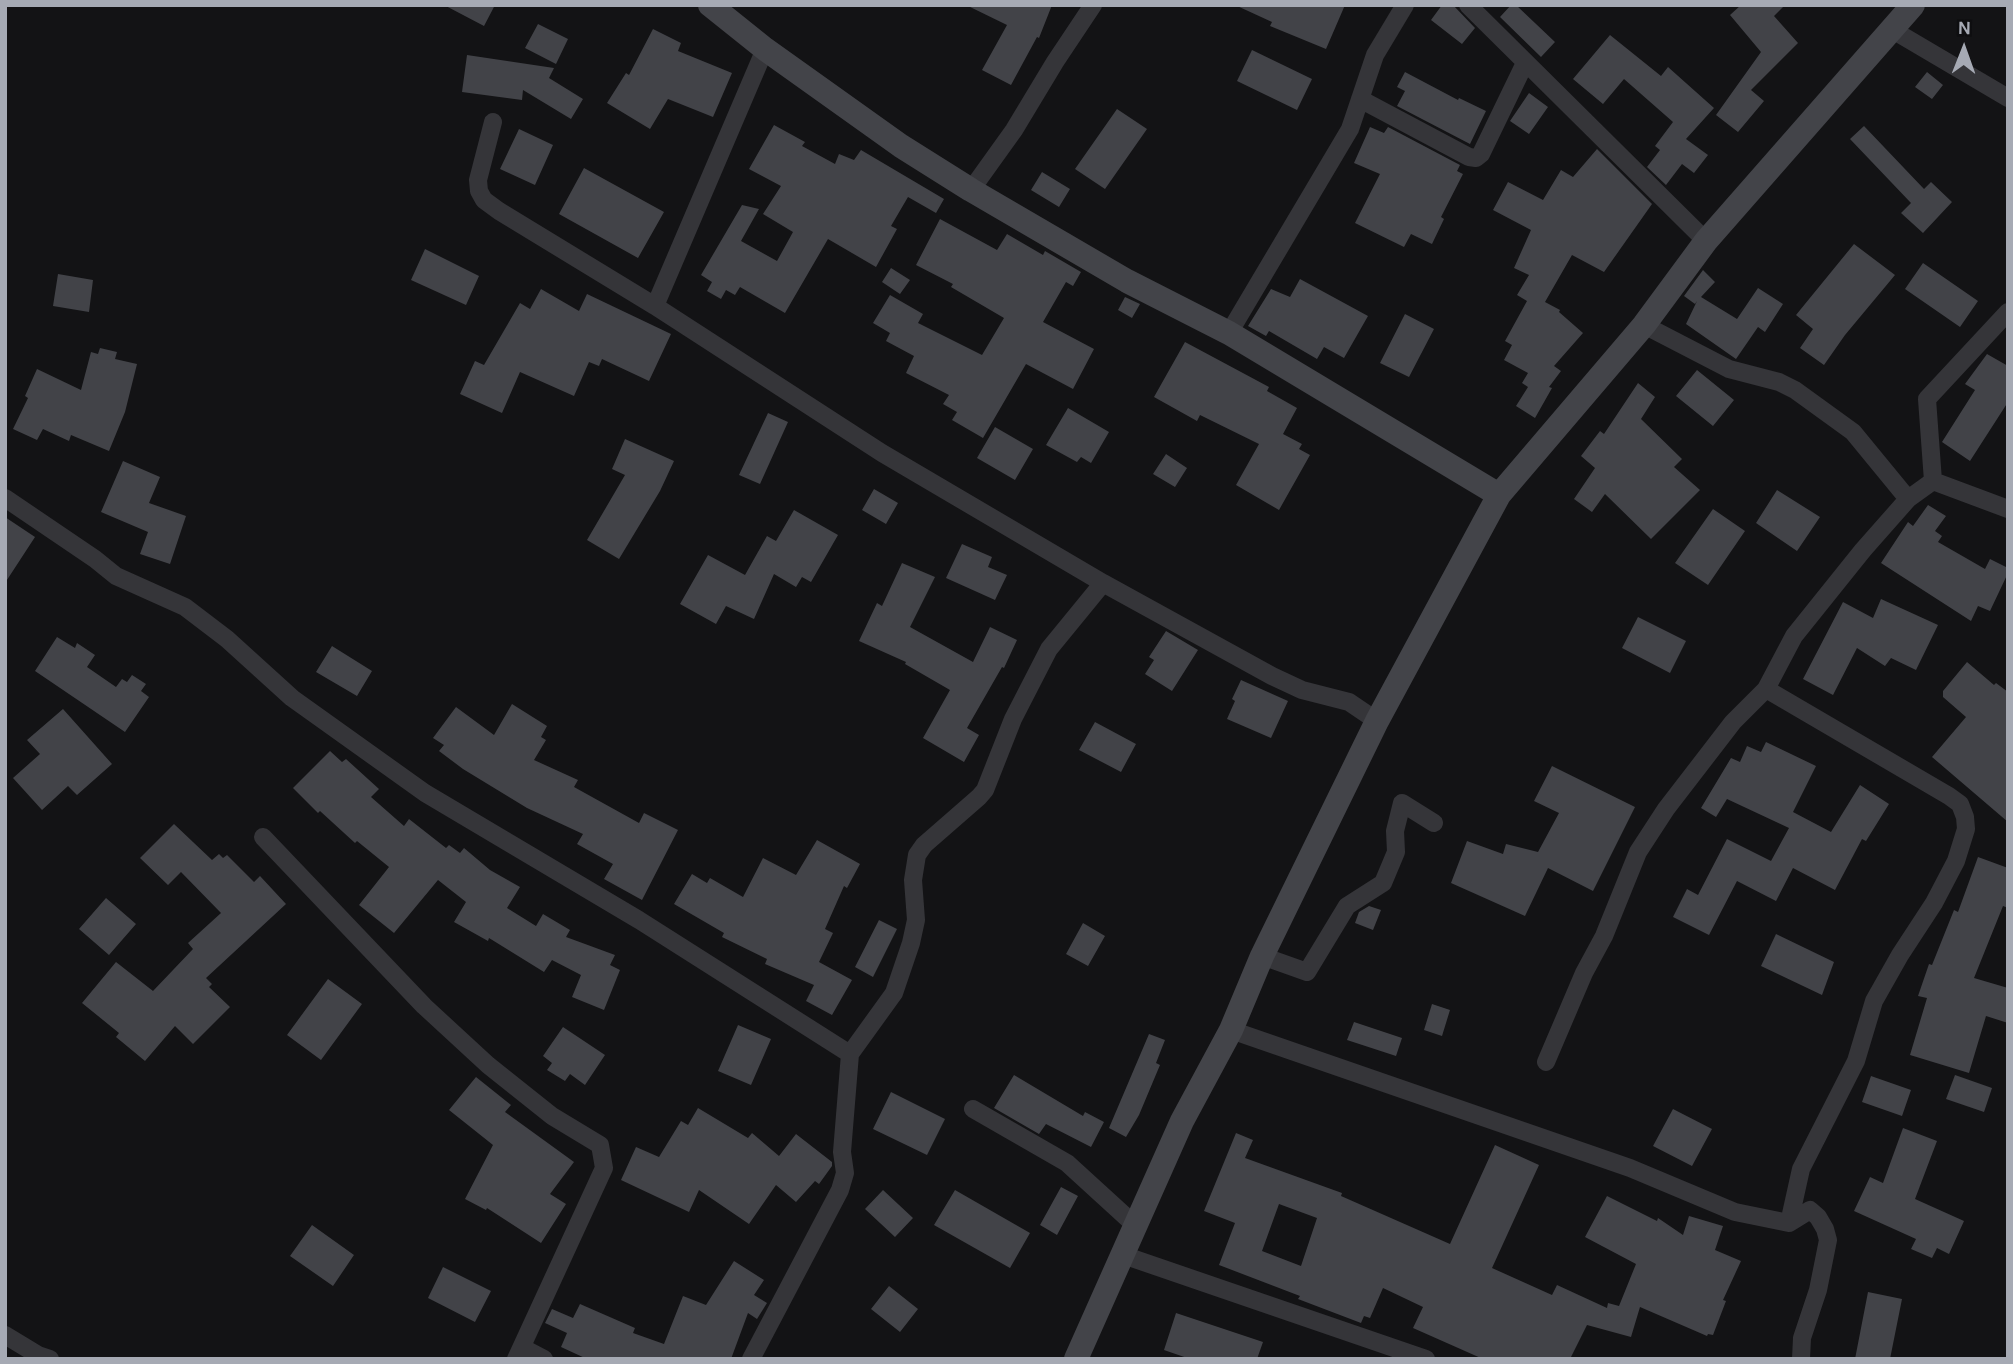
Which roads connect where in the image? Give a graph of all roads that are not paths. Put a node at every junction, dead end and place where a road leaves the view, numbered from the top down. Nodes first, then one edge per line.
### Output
1 (710, 5) edge
2 (1093, 5) edge
3 (1405, 5) edge
4 (1468, 5) edge
5 (1913, 5) edge
6 (1891, 29) junction
7 (765, 49) junction
8 (1525, 63) junction
9 (2008, 98) edge
10 (1360, 99) junction
11 (493, 122) dead end
12 (971, 190) junction
13 (1706, 241) junction
14 (655, 306) junction
15 (2008, 312) edge
16 (1644, 325) junction
17 (1229, 333) junction
18 (1933, 481) junction
19 (1499, 495) junction
20 (5, 498) edge
21 (1908, 499) junction
22 (2008, 509) edge
23 (1103, 583) junction
24 (1766, 689) junction
25 (1377, 721) junction
26 (1434, 823) dead end
27 (263, 837) dead end
28 (1262, 956) junction
29 (1231, 1030) junction
30 (850, 1054) junction
31 (1546, 1062) dead end
32 (973, 1110) dead end
33 (1789, 1223) junction
34 (1136, 1226) junction
35 (1123, 1255) junction
36 (5, 1335) edge
37 (519, 1353) edge
38 (50, 1359) edge
39 (544, 1359) edge
40 (751, 1359) edge
41 (1076, 1359) edge
42 (1426, 1359) edge
43 (1801, 1359) edge

1 - 7 main road
2 - 12 street
3 - 10 street
4 - 8 street
5 - 6 main road
6 - 9 street
6 - 13 main road
7 - 12 main road
7 - 14 street
8 - 10 street
8 - 13 street
10 - 17 street
11 - 14 street
12 - 17 main road
13 - 16 main road
14 - 23 street
15 - 18 street
16 - 19 main road
16 - 21 street
17 - 19 main road
18 - 21 street
18 - 22 street
19 - 25 main road
20 - 30 street
21 - 24 street
23 - 25 street
23 - 30 street
24 - 31 street
24 - 33 street
25 - 28 main road
26 - 28 street
27 - 37 street
28 - 29 main road
29 - 33 street
29 - 34 main road
30 - 40 street
32 - 34 street
33 - 43 street
34 - 35 main road
35 - 41 main road
35 - 42 street
36 - 38 street
37 - 39 street

